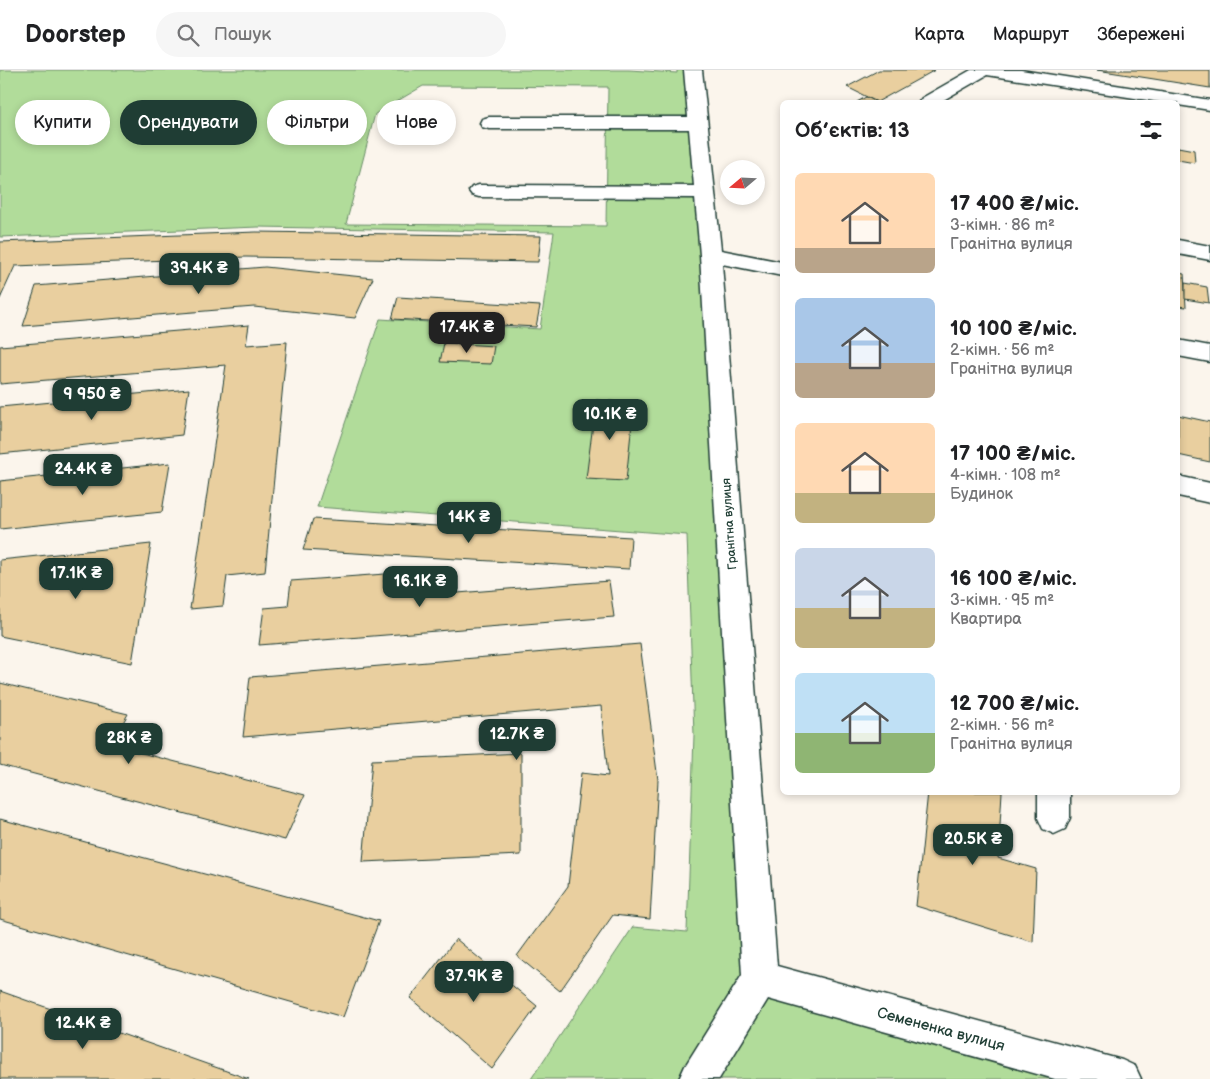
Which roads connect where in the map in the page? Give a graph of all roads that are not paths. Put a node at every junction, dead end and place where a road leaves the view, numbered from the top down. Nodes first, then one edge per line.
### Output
1 (693, 70) edge
2 (986, 70) edge
3 (932, 100) edge
4 (1173, 100) edge
5 (1180, 101) edge
6 (1210, 106) edge
7 (489, 123) dead end
8 (698, 123) junction
9 (479, 191) dead end
10 (705, 192) junction
11 (1180, 247) edge
12 (1210, 253) edge
13 (711, 255) junction
14 (780, 269) edge
15 (1180, 348) edge
16 (1210, 354) edge
17 (1180, 486) edge
18 (1210, 493) edge
19 (760, 979) junction
20 (698, 1079) edge
21 (1122, 1079) edge

1 - 8 street, Гранітна вулиця
2 - 3 street
2 - 4 street
5 - 6 street
7 - 8 street
8 - 10 street, Гранітна вулиця
9 - 10 street
10 - 13 street, Гранітна вулиця
11 - 12 street
13 - 14 street
13 - 19 street, Гранітна вулиця
15 - 16 street
17 - 18 street
19 - 20 street
19 - 21 street, Семененка вулиця

